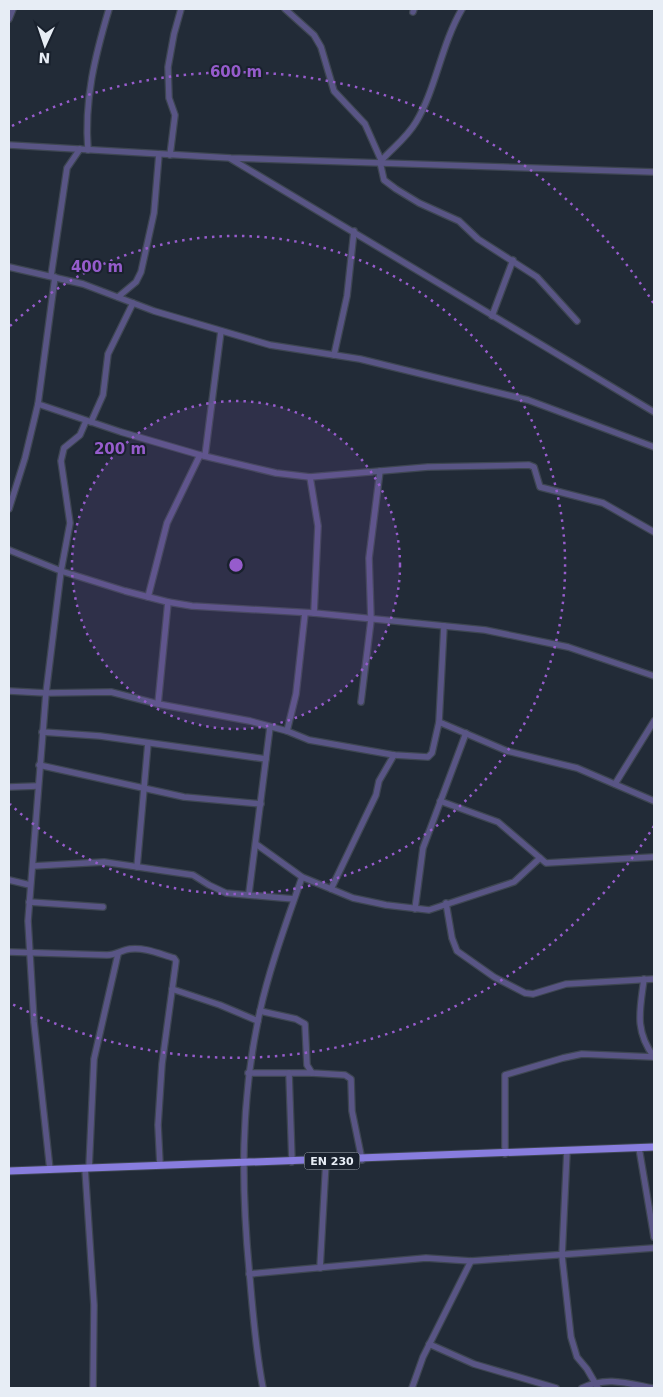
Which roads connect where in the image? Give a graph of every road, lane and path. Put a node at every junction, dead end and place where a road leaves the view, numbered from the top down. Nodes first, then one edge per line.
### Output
1 (13, 9) edge
2 (109, 9) edge
3 (182, 9) edge
4 (286, 9) edge
5 (462, 9) edge
6 (9, 19) edge
7 (9, 144) edge
8 (80, 149) junction
9 (88, 150) junction
10 (159, 154) junction
11 (170, 155) junction
12 (231, 158) junction
13 (380, 161) junction
14 (654, 172) edge
15 (354, 231) junction
16 (513, 260) junction
17 (9, 267) edge
18 (53, 277) junction
19 (118, 298) junction
20 (133, 303) junction
21 (492, 316) junction
22 (577, 321) dead end
23 (221, 331) junction
24 (334, 355) junction
25 (38, 404) junction
26 (654, 412) edge
27 (88, 421) junction
28 (654, 448) edge
29 (203, 455) junction
30 (380, 471) junction
31 (310, 477) junction
32 (9, 509) edge
33 (654, 532) edge
34 (9, 550) edge
35 (61, 571) junction
36 (148, 597) junction
37 (168, 602) junction
38 (305, 613) junction
39 (314, 613) junction
40 (371, 620) junction
41 (444, 626) junction
42 (654, 676) edge
43 (9, 691) edge
44 (46, 693) junction
45 (361, 702) dead end
46 (158, 704) junction
47 (439, 722) junction
48 (654, 722) edge
49 (270, 727) junction
50 (287, 731) junction
51 (42, 732) junction
52 (466, 733) junction
53 (148, 742) junction
54 (394, 755) junction
55 (266, 759) junction
56 (39, 765) junction
57 (615, 784) junction
58 (9, 786) edge
59 (38, 786) junction
60 (145, 787) junction
61 (440, 801) junction
62 (654, 801) edge
63 (261, 804) junction
64 (256, 844) junction
65 (654, 857) edge
66 (540, 858) junction
67 (33, 866) junction
68 (137, 867) junction
69 (302, 877) junction
70 (9, 880) edge
71 (30, 885) junction
72 (331, 889) junction
73 (250, 893) junction
74 (294, 899) junction
75 (29, 902) junction
76 (446, 903) junction
77 (103, 907) dead end
78 (416, 909) junction
79 (9, 952) edge
80 (30, 954) junction
81 (118, 954) junction
82 (644, 979) junction
83 (654, 979) edge
84 (172, 989) junction
85 (260, 1011) junction
86 (258, 1021) junction
87 (654, 1057) edge
88 (248, 1072) junction
89 (289, 1073) junction
90 (312, 1073) junction
91 (654, 1147) edge
92 (639, 1148) junction
93 (567, 1152) junction
94 (505, 1154) junction
95 (362, 1160) junction
96 (326, 1161) junction
97 (292, 1162) junction
98 (244, 1163) junction
99 (160, 1165) junction
100 (87, 1168) junction
101 (50, 1170) junction
102 (9, 1171) edge
103 (654, 1237) edge
104 (654, 1248) edge
105 (562, 1256) junction
106 (471, 1261) junction
107 (320, 1268) junction
108 (249, 1274) junction
109 (429, 1344) junction
110 (595, 1382) junction
111 (93, 1388) edge
112 (263, 1388) edge
113 (412, 1388) edge
114 (556, 1388) edge
115 (582, 1388) edge
116 (598, 1388) edge
117 (652, 1388) edge

1 - 6 street
2 - 9 street
3 - 11 street
4 - 13 street
5 - 13 street
7 - 8 street
8 - 9 street
8 - 18 street
9 - 10 street
10 - 11 street
10 - 19 street
11 - 12 street
12 - 13 street
12 - 15 street
13 - 14 street
13 - 16 street
15 - 21 street
15 - 24 street
16 - 21 street
16 - 22 street
17 - 18 street
18 - 19 street
18 - 25 street
19 - 20 street
20 - 23 street
20 - 27 street
21 - 26 street
23 - 24 street
23 - 29 street
24 - 28 street
25 - 27 street
25 - 32 street
27 - 29 street
27 - 35 street
29 - 31 street
29 - 36 street
30 - 31 street
30 - 33 street
30 - 40 street
31 - 39 street
34 - 35 street
35 - 36 street
35 - 44 street
36 - 37 street
37 - 38 street
37 - 46 street
38 - 39 street
38 - 50 street
39 - 40 street
40 - 41 street
40 - 45 street
41 - 42 street
41 - 47 street
43 - 44 street
44 - 46 street
44 - 51 street
46 - 49 street
47 - 52 street
47 - 54 street
48 - 57 street
49 - 50 street
49 - 55 street
50 - 54 street
51 - 53 street
51 - 56 street
52 - 57 street
52 - 61 street
53 - 55 street
53 - 60 street
54 - 72 street
55 - 63 street
56 - 59 street
56 - 60 street
57 - 62 street
58 - 59 street
59 - 67 street
60 - 63 street
60 - 68 street
61 - 66 street
61 - 78 street
63 - 64 street
64 - 69 street
64 - 73 street
65 - 66 street
66 - 76 street
67 - 68 street
67 - 71 street
68 - 73 street
69 - 72 street
69 - 74 street
70 - 71 street
71 - 75 street
72 - 78 street
73 - 74 street
74 - 85 street
75 - 77 street
75 - 80 street
76 - 78 street
76 - 82 street
79 - 80 street
80 - 81 street
80 - 101 street
81 - 84 street
81 - 100 street
82 - 83 street
82 - 87 street
84 - 86 street
84 - 99 street
85 - 86 street
85 - 90 street
86 - 88 street
87 - 94 street
88 - 89 street
88 - 98 street
89 - 90 street
89 - 97 street
90 - 95 street
91 - 92 main road, EN 230
92 - 93 main road, EN 230
92 - 103 street
93 - 94 main road, EN 230
93 - 105 street
94 - 95 main road, EN 230
95 - 96 main road, EN 230
96 - 97 main road, EN 230
96 - 107 street
97 - 98 main road, EN 230
98 - 99 main road, EN 230
98 - 108 street
99 - 100 main road, EN 230
100 - 101 main road, EN 230
100 - 111 street
101 - 102 main road, EN 230
104 - 105 street
105 - 106 street
105 - 110 street
106 - 107 street
106 - 109 street
107 - 108 street
108 - 112 street
109 - 113 street
109 - 114 street
110 - 115 street
110 - 116 street
110 - 117 street

